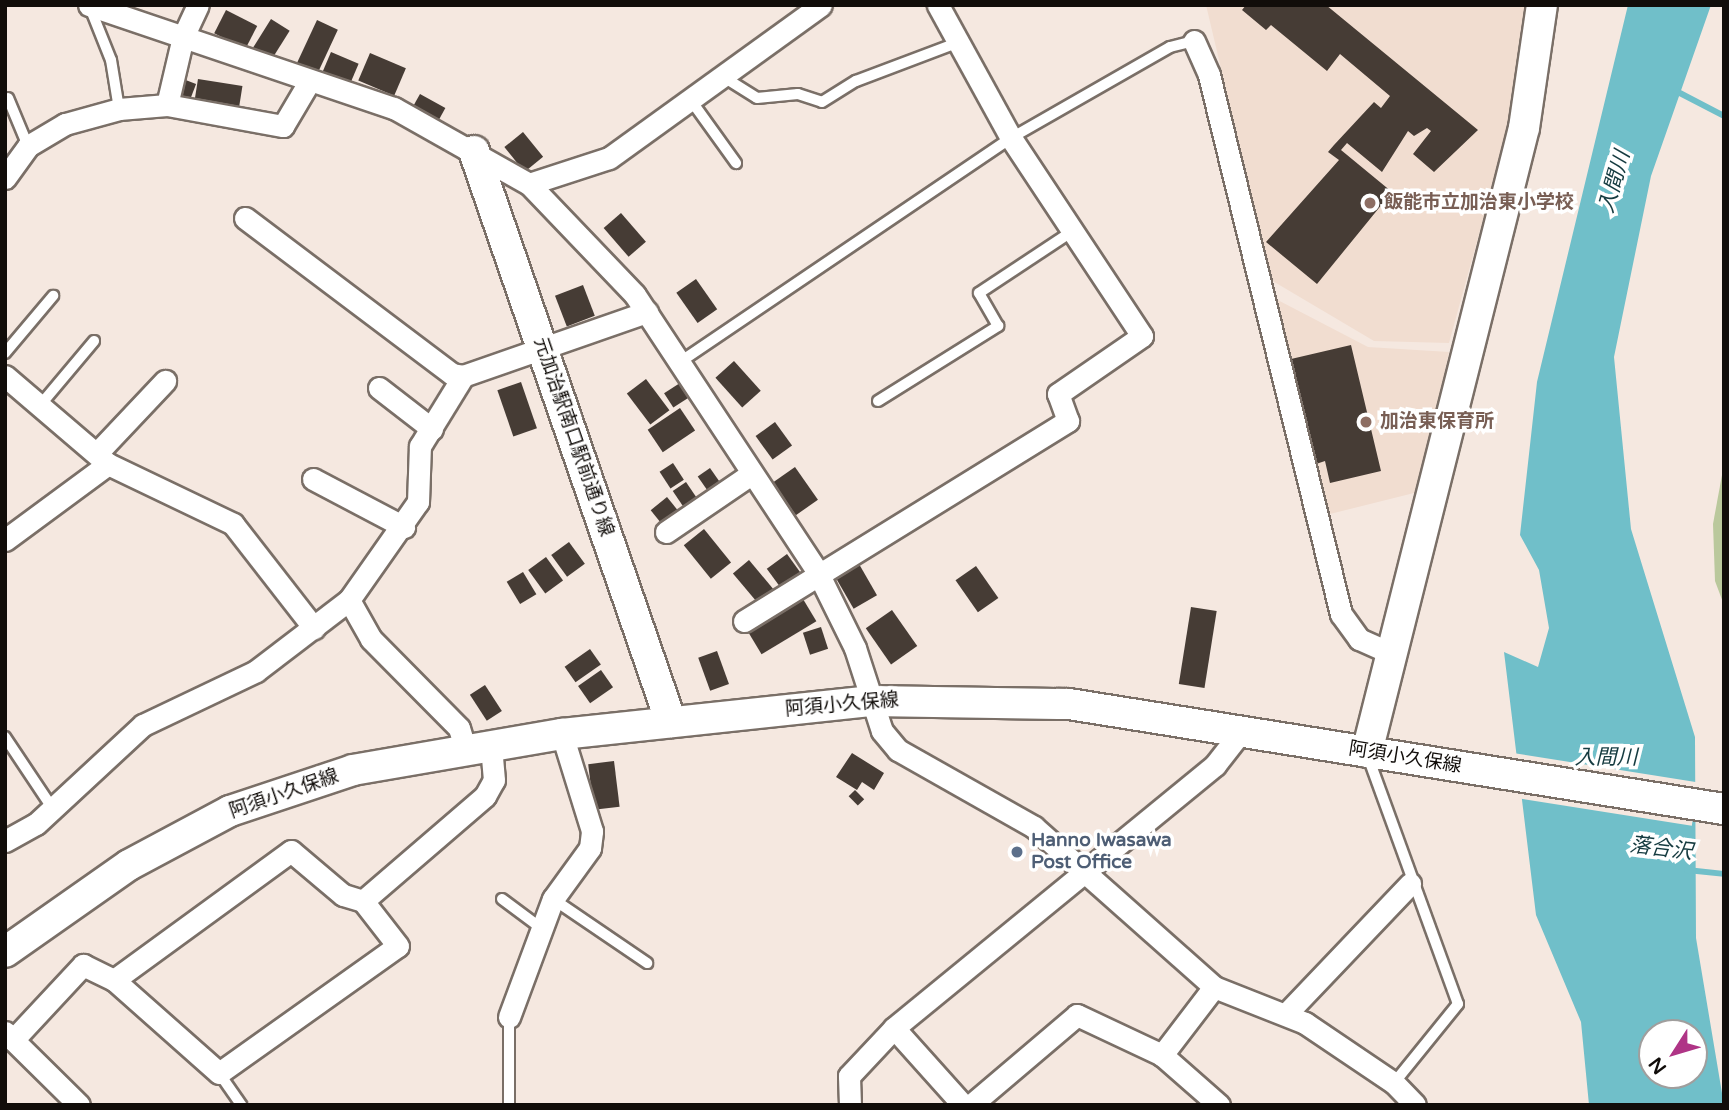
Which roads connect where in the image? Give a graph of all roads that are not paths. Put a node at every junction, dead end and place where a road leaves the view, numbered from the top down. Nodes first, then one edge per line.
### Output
1 (89, 5) edge
2 (198, 5) edge
3 (821, 5) edge
4 (938, 5) edge
5 (1542, 5) edge
6 (183, 37) junction
7 (1194, 41) joint
8 (959, 42) junction
9 (722, 76) junction
10 (309, 82) junction
11 (8, 98) dead end
12 (690, 99) junction
13 (167, 105) junction
14 (119, 109) junction
15 (1012, 138) junction
16 (28, 146) junction
17 (474, 151) junction
18 (736, 163) dead end
19 (7, 173) edge
20 (529, 184) junction
21 (246, 218) dead end
22 (1071, 232) junction
23 (53, 296) dead end
24 (647, 312) junction
25 (94, 341) dead end
26 (542, 347) junction
27 (5, 353) edge
28 (680, 362) junction
29 (5, 376) edge
30 (463, 376) junction
31 (165, 380) dead end
32 (379, 388) dead end
33 (878, 401) dead end
34 (41, 403) junction
35 (432, 429) junction
36 (103, 458) junction
37 (751, 474) junction
38 (313, 479) dead end
39 (404, 527) junction
40 (666, 532) dead end
41 (5, 540) edge
42 (818, 573) junction
43 (349, 600) junction
44 (744, 621) dead end
45 (314, 628) junction
46 (1391, 653) junction
47 (872, 701) junction
48 (671, 722) junction
49 (1240, 733) junction
50 (562, 734) junction
51 (5, 737) edge
52 (478, 746) junction
53 (1367, 752) junction
54 (53, 809) junction
55 (1724, 809) edge
56 (5, 841) edge
57 (1088, 870) junction
58 (1410, 884) junction
59 (502, 899) dead end
60 (553, 899) junction
61 (363, 901) junction
62 (541, 928) junction
63 (5, 952) edge
64 (647, 963) dead end
65 (114, 980) junction
66 (1214, 988) junction
67 (1286, 1014) junction
68 (509, 1017) joint
69 (894, 1028) junction
70 (9, 1036) edge
71 (1161, 1055) junction
72 (219, 1073) junction
73 (1397, 1086) junction
74 (73, 1103) edge
75 (241, 1105) edge
76 (509, 1105) edge
77 (850, 1105) edge
78 (963, 1105) edge
79 (971, 1105) edge
80 (1219, 1105) edge
81 (1385, 1105) edge
82 (1415, 1105) edge

1 - 6 street
1 - 14 lane
2 - 6 street
3 - 9 street
4 - 8 street
5 - 46 street
6 - 10 street
6 - 13 street
7 - 15 lane
7 - 46 street
8 - 9 lane
8 - 15 street
9 - 12 street
10 - 13 street
10 - 17 street
11 - 16 lane
12 - 18 lane
12 - 20 street
13 - 14 street
14 - 16 street
15 - 22 street
15 - 28 lane
16 - 19 street
17 - 20 street
17 - 26 street, 元加治駅南口駅前通り線
20 - 24 street
21 - 30 street
22 - 33 lane
22 - 42 street
23 - 27 lane
24 - 26 street
24 - 28 street
25 - 34 lane
26 - 30 street
26 - 48 street, 元加治駅南口駅前通り線
28 - 37 street
29 - 34 street
30 - 35 street
31 - 36 street
32 - 35 street
34 - 36 street
35 - 39 street
36 - 41 street
36 - 45 street
37 - 40 street
37 - 42 street
38 - 39 street
39 - 43 street
42 - 44 street
42 - 47 street
43 - 45 street
43 - 52 street
45 - 54 street
46 - 53 street
47 - 48 street, 阿須小久保線
47 - 49 street, 阿須小久保線
47 - 57 street
48 - 50 street, 阿須小久保線
49 - 53 street, 阿須小久保線
49 - 57 street
50 - 52 street, 阿須小久保線
50 - 60 street
51 - 54 lane
52 - 61 street
52 - 63 street, 阿須小久保線
53 - 55 street, 阿須小久保線
53 - 58 lane
54 - 56 street
57 - 66 street
57 - 69 street
58 - 67 street
58 - 73 lane
59 - 62 lane
60 - 62 street
60 - 64 lane
61 - 65 street
61 - 72 street
62 - 68 street
65 - 70 street
65 - 72 street
66 - 67 street
66 - 71 street
67 - 73 street
68 - 76 lane
69 - 77 street
69 - 78 street
70 - 74 street
71 - 79 street
71 - 80 street
72 - 75 lane
73 - 81 street
73 - 82 street

